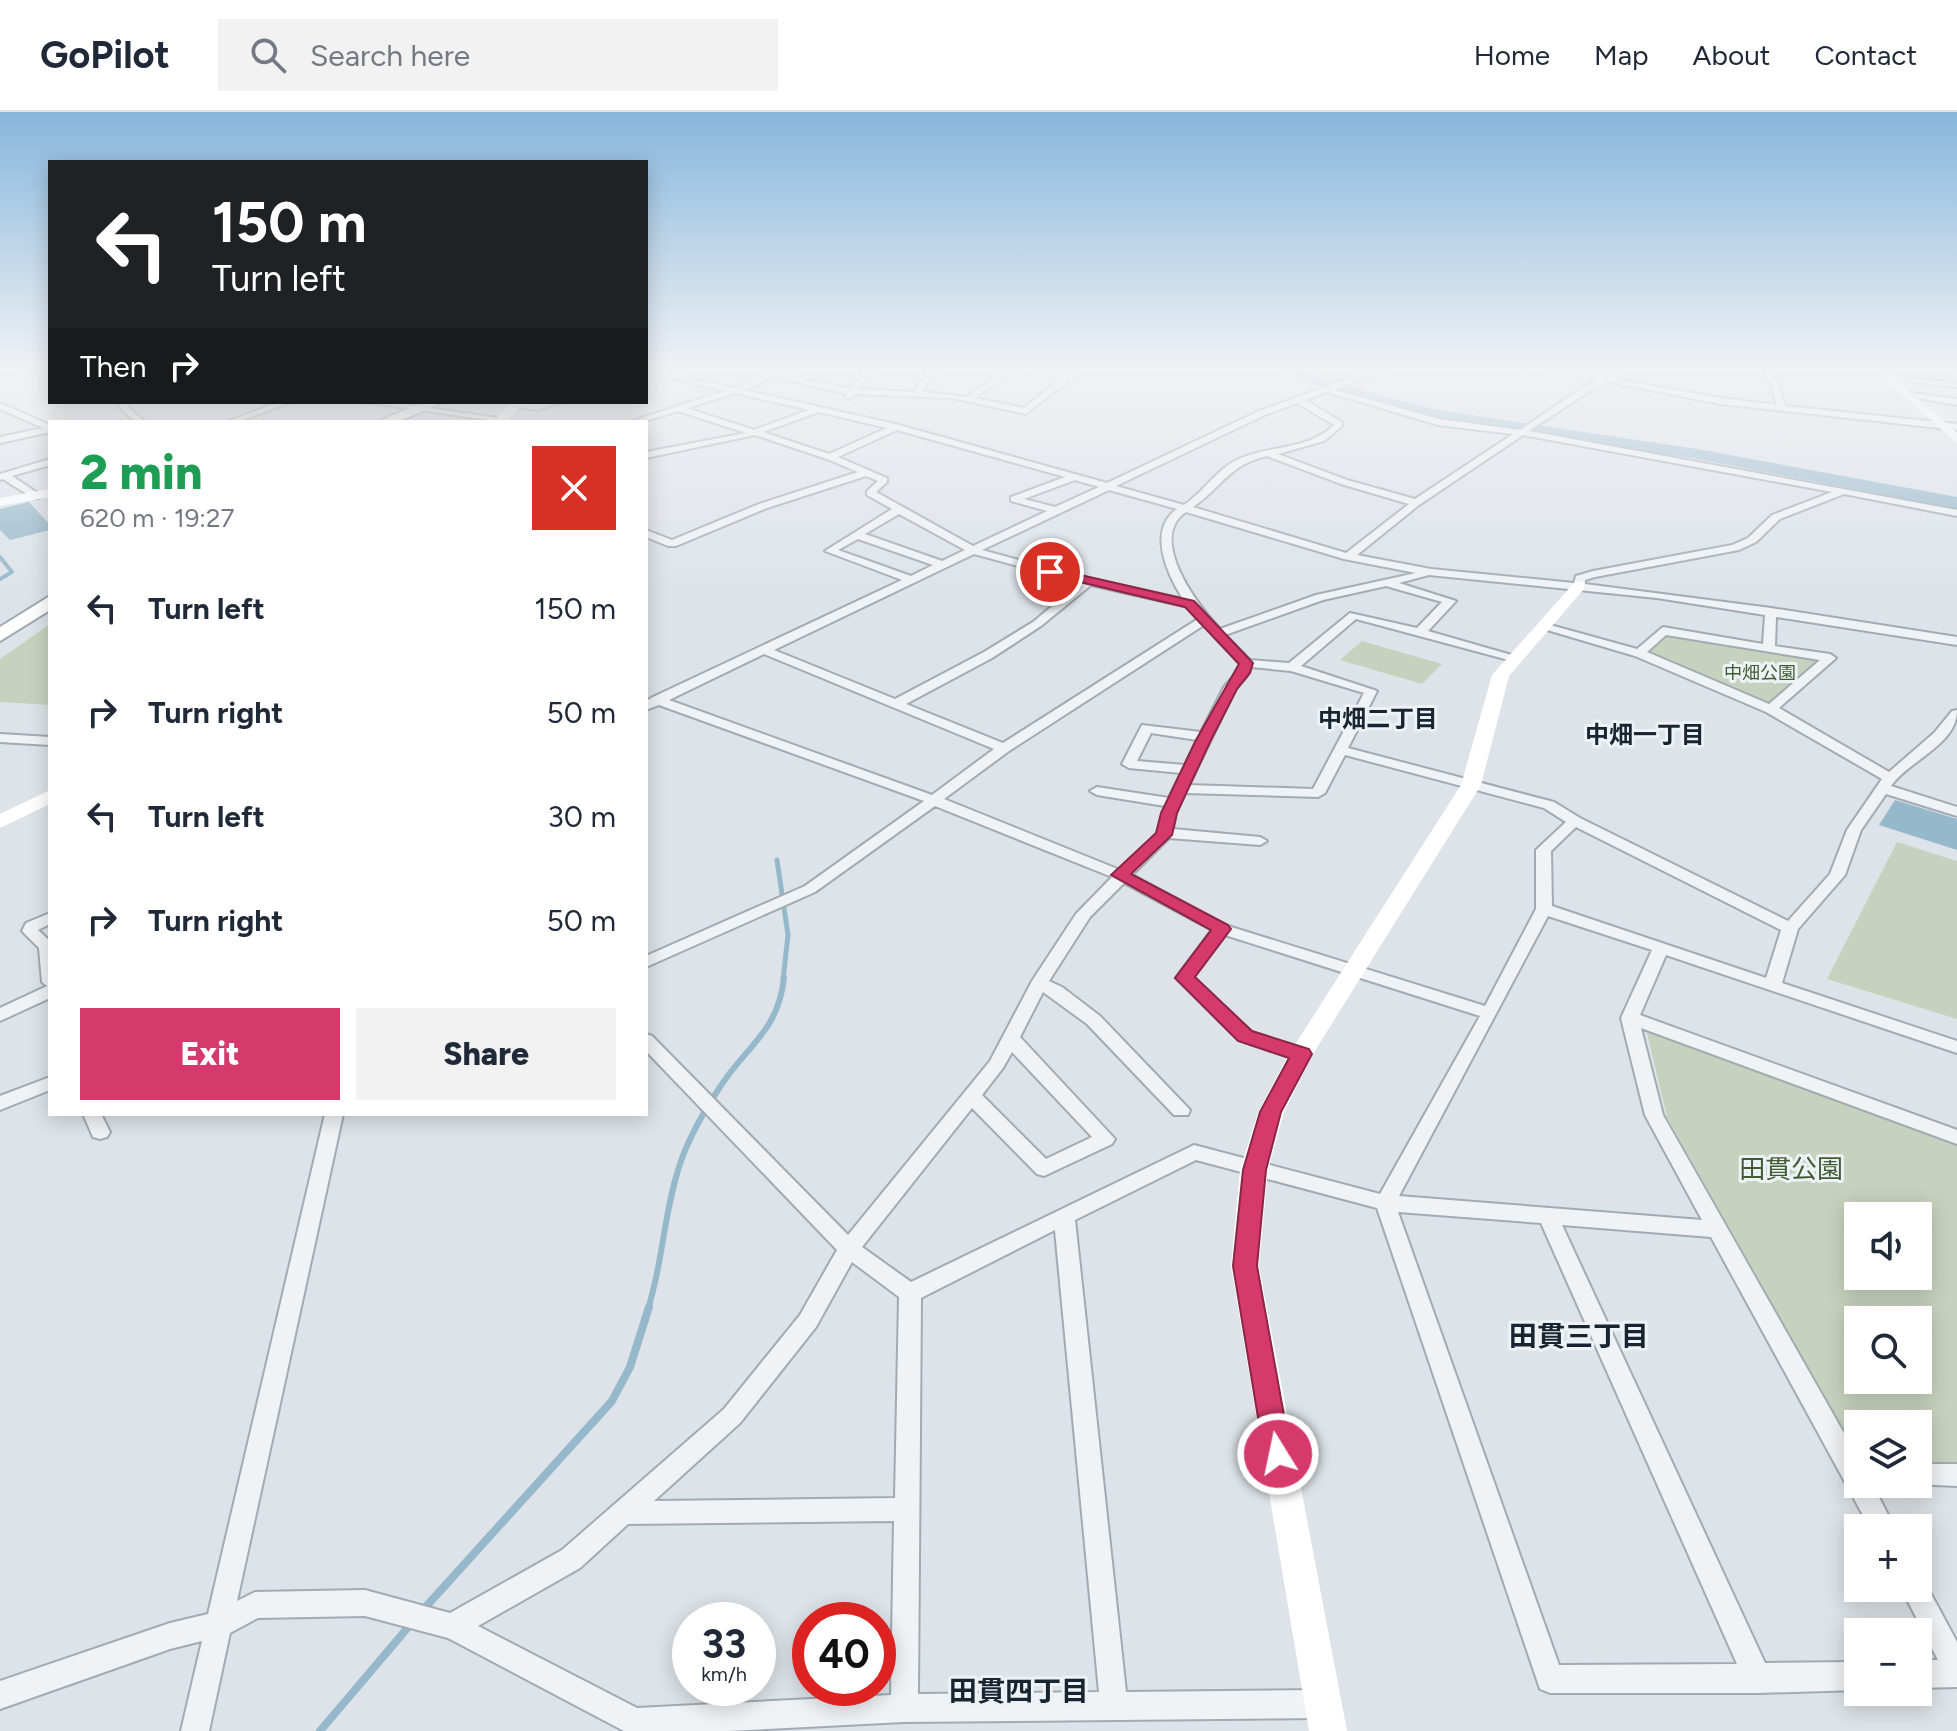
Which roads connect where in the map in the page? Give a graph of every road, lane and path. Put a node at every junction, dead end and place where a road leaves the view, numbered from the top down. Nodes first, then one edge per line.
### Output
1 (700, 445) edge
2 (789, 445) edge
3 (857, 445) edge
4 (959, 445) edge
5 (1198, 445) edge
6 (1302, 445) edge
7 (1501, 445) edge
8 (1588, 445) edge
9 (1269, 453) junction
10 (648, 455) edge
11 (830, 457) junction
12 (48, 463) edge
13 (866, 473) junction
14 (2, 476) edge
15 (1075, 477) junction
16 (1109, 486) junction
17 (1843, 491) junction
18 (43, 494) edge
19 (0, 502) edge
20 (1416, 503) junction
21 (900, 509) junction
22 (1188, 509) junction
23 (1057, 511) junction
24 (1957, 513) edge
25 (648, 534) edge
26 (857, 535) junction
27 (974, 551) junction
28 (1348, 557) junction
29 (943, 565) junction
30 (1431, 572) junction
31 (912, 580) junction
32 (1088, 582) junction
33 (1386, 582) junction
34 (1579, 586) junction
35 (48, 603) edge
36 (1190, 604) junction
37 (1771, 611) junction
38 (1204, 620) junction
39 (1543, 627) junction
40 (1219, 633) junction
41 (1419, 633) junction
42 (0, 635) edge
43 (1957, 641) edge
44 (1769, 647) junction
45 (764, 650) junction
46 (1639, 653) junction
47 (1516, 658) junction
48 (1246, 663) junction
49 (1292, 667) junction
50 (652, 703) edge
51 (894, 705) junction
52 (1771, 709) junction
53 (1957, 714) edge
54 (1205, 737) junction
55 (0, 738) edge
56 (48, 741) edge
57 (1004, 748) junction
58 (1342, 750) junction
59 (1189, 770) junction
60 (1887, 783) junction
61 (1471, 785) junction
62 (1097, 791) dead end
63 (1177, 796) junction
64 (48, 797) edge
65 (933, 800) junction
66 (1957, 812) edge
67 (1575, 821) junction
68 (0, 822) edge
69 (1164, 833) junction
70 (1260, 841) dead end
71 (1120, 875) junction
72 (1544, 909) junction
73 (48, 919) edge
74 (1790, 928) junction
75 (1222, 929) junction
76 (1660, 950) junction
77 (48, 959) edge
78 (648, 961) edge
79 (1353, 969) junction
80 (1039, 983) junction
81 (1772, 987) junction
82 (48, 992) edge
83 (1490, 1013) junction
84 (0, 1015) edge
85 (1630, 1018) junction
86 (1010, 1038) junction
87 (648, 1042) edge
88 (1957, 1047) edge
89 (1301, 1054) junction
90 (48, 1084) edge
91 (971, 1095) junction
92 (0, 1103) edge
93 (1181, 1110) dead end
94 (93, 1116) edge
95 (334, 1116) edge
96 (100, 1132) dead end
97 (1957, 1137) edge
98 (1254, 1170) junction
99 (1385, 1203) junction
100 (1548, 1216) junction
101 (1064, 1217) junction
102 (1716, 1229) junction
103 (849, 1249) junction
104 (910, 1293) junction
105 (1844, 1454) edge
106 (1932, 1475) edge
107 (1957, 1475) edge
108 (907, 1509) junction
109 (625, 1513) junction
110 (1921, 1602) edge
111 (220, 1624) junction
112 (452, 1626) junction
113 (1957, 1671) edge
114 (1932, 1673) edge
115 (1844, 1676) edge
116 (1758, 1679) junction
117 (0, 1695) edge
118 (1114, 1706) junction
119 (904, 1708) junction
120 (1325, 1717) edge
121 (635, 1726) edge
122 (195, 1731) edge

1 - 10 street
2 - 11 street
3 - 11 street
4 - 15 street
5 - 16 street
6 - 9 street
7 - 20 street
8 - 17 street
9 - 20 street
9 - 22 street
11 - 13 street
12 - 14 street
13 - 21 street
13 - 25 street
14 - 18 street
15 - 16 street
15 - 23 street
16 - 22 street
16 - 23 street
17 - 24 street
17 - 34 street
18 - 19 street
20 - 28 street
21 - 26 street
21 - 27 street
22 - 28 street
22 - 36 street
23 - 27 street
26 - 29 street
26 - 31 street
27 - 29 street
27 - 32 street
28 - 30 street
29 - 31 street
30 - 33 street
30 - 34 street
31 - 45 street
32 - 36 street
32 - 51 street
33 - 40 street
33 - 41 street
34 - 37 street
34 - 39 street
35 - 42 main road
36 - 38 street
37 - 43 street
37 - 44 street
38 - 40 street
38 - 57 street
39 - 46 street
39 - 47 street
40 - 48 street
41 - 47 street
41 - 49 street
44 - 46 street
44 - 52 street
45 - 50 street
45 - 51 street
46 - 52 street
47 - 61 street
48 - 49 street
48 - 54 street
49 - 58 street
50 - 65 street
51 - 57 street
52 - 60 street
53 - 60 street
54 - 59 street
54 - 59 street
55 - 56 street
57 - 65 street
58 - 61 street
58 - 63 street
59 - 63 street
60 - 66 street
60 - 74 street
61 - 67 street
61 - 79 street
62 - 63 street
63 - 69 street
64 - 68 street
65 - 71 street
65 - 78 street
67 - 72 street
67 - 74 street
69 - 70 street
69 - 71 street
71 - 75 street
71 - 80 street
72 - 76 street
72 - 83 street
73 - 77 street
74 - 81 street
75 - 79 street
75 - 89 street
76 - 81 street
76 - 85 street
79 - 83 street
79 - 89 street
80 - 86 street
80 - 93 street
81 - 88 street
82 - 84 street
83 - 99 street
85 - 97 street
85 - 102 street
86 - 91 street
86 - 91 street
87 - 103 street
89 - 98 street
90 - 92 street
91 - 103 street
94 - 96 street
95 - 111 street
98 - 99 street
98 - 101 street
98 - 120 street
99 - 100 street
99 - 116 street
100 - 102 street
100 - 116 street
101 - 104 street
101 - 118 street
102 - 105 street
103 - 104 street
103 - 109 street
104 - 108 street
106 - 107 street
108 - 109 street
108 - 119 street
109 - 112 street
110 - 113 street
111 - 112 street
111 - 117 street
111 - 122 street
112 - 121 street
113 - 114 street
115 - 116 street
118 - 119 street
118 - 120 street
119 - 121 street

